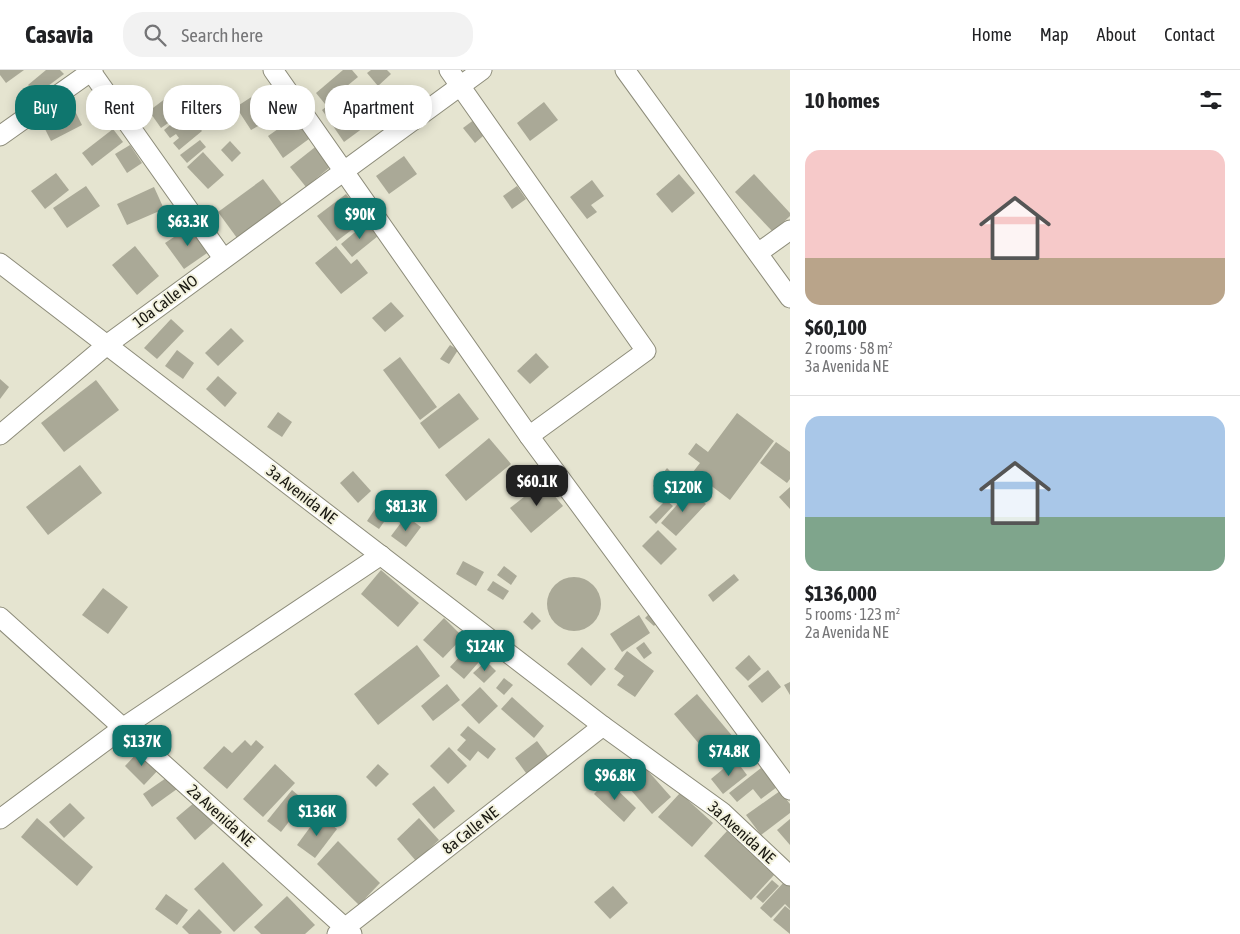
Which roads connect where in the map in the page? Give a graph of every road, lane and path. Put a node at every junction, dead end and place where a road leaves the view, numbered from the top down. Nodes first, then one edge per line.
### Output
1 (92, 70) edge
2 (273, 70) edge
3 (448, 70) edge
4 (482, 70) edge
5 (625, 70) edge
6 (460, 86) junction
7 (0, 136) edge
8 (342, 171) junction
9 (790, 230) edge
10 (758, 253) junction
11 (223, 258) junction
12 (0, 263) edge
13 (790, 298) edge
14 (108, 344) junction
15 (0, 435) edge
16 (528, 436) junction
17 (381, 555) junction
18 (0, 617) edge
19 (603, 726) junction
20 (124, 727) junction
21 (790, 790) edge
22 (0, 819) edge
23 (790, 876) edge
24 (345, 932) edge

1 - 7 street
1 - 11 street
2 - 8 street
3 - 6 street
4 - 6 street, 10a Calle NO
5 - 10 street
6 - 8 street, 10a Calle NO
6 - 16 street
8 - 11 street, 10a Calle NO
8 - 16 street
9 - 10 street
10 - 13 street
11 - 14 street, 10a Calle NO
12 - 14 street, 3a Avenida NE
14 - 15 street, 10a Calle NO
14 - 17 street, 3a Avenida NE
16 - 21 street
17 - 19 street, 3a Avenida NE
17 - 20 street
18 - 20 street, 2a Avenida NE
19 - 23 street, 3a Avenida NE
19 - 24 street, 8a Calle NE
20 - 22 street
20 - 24 street, 2a Avenida NE

